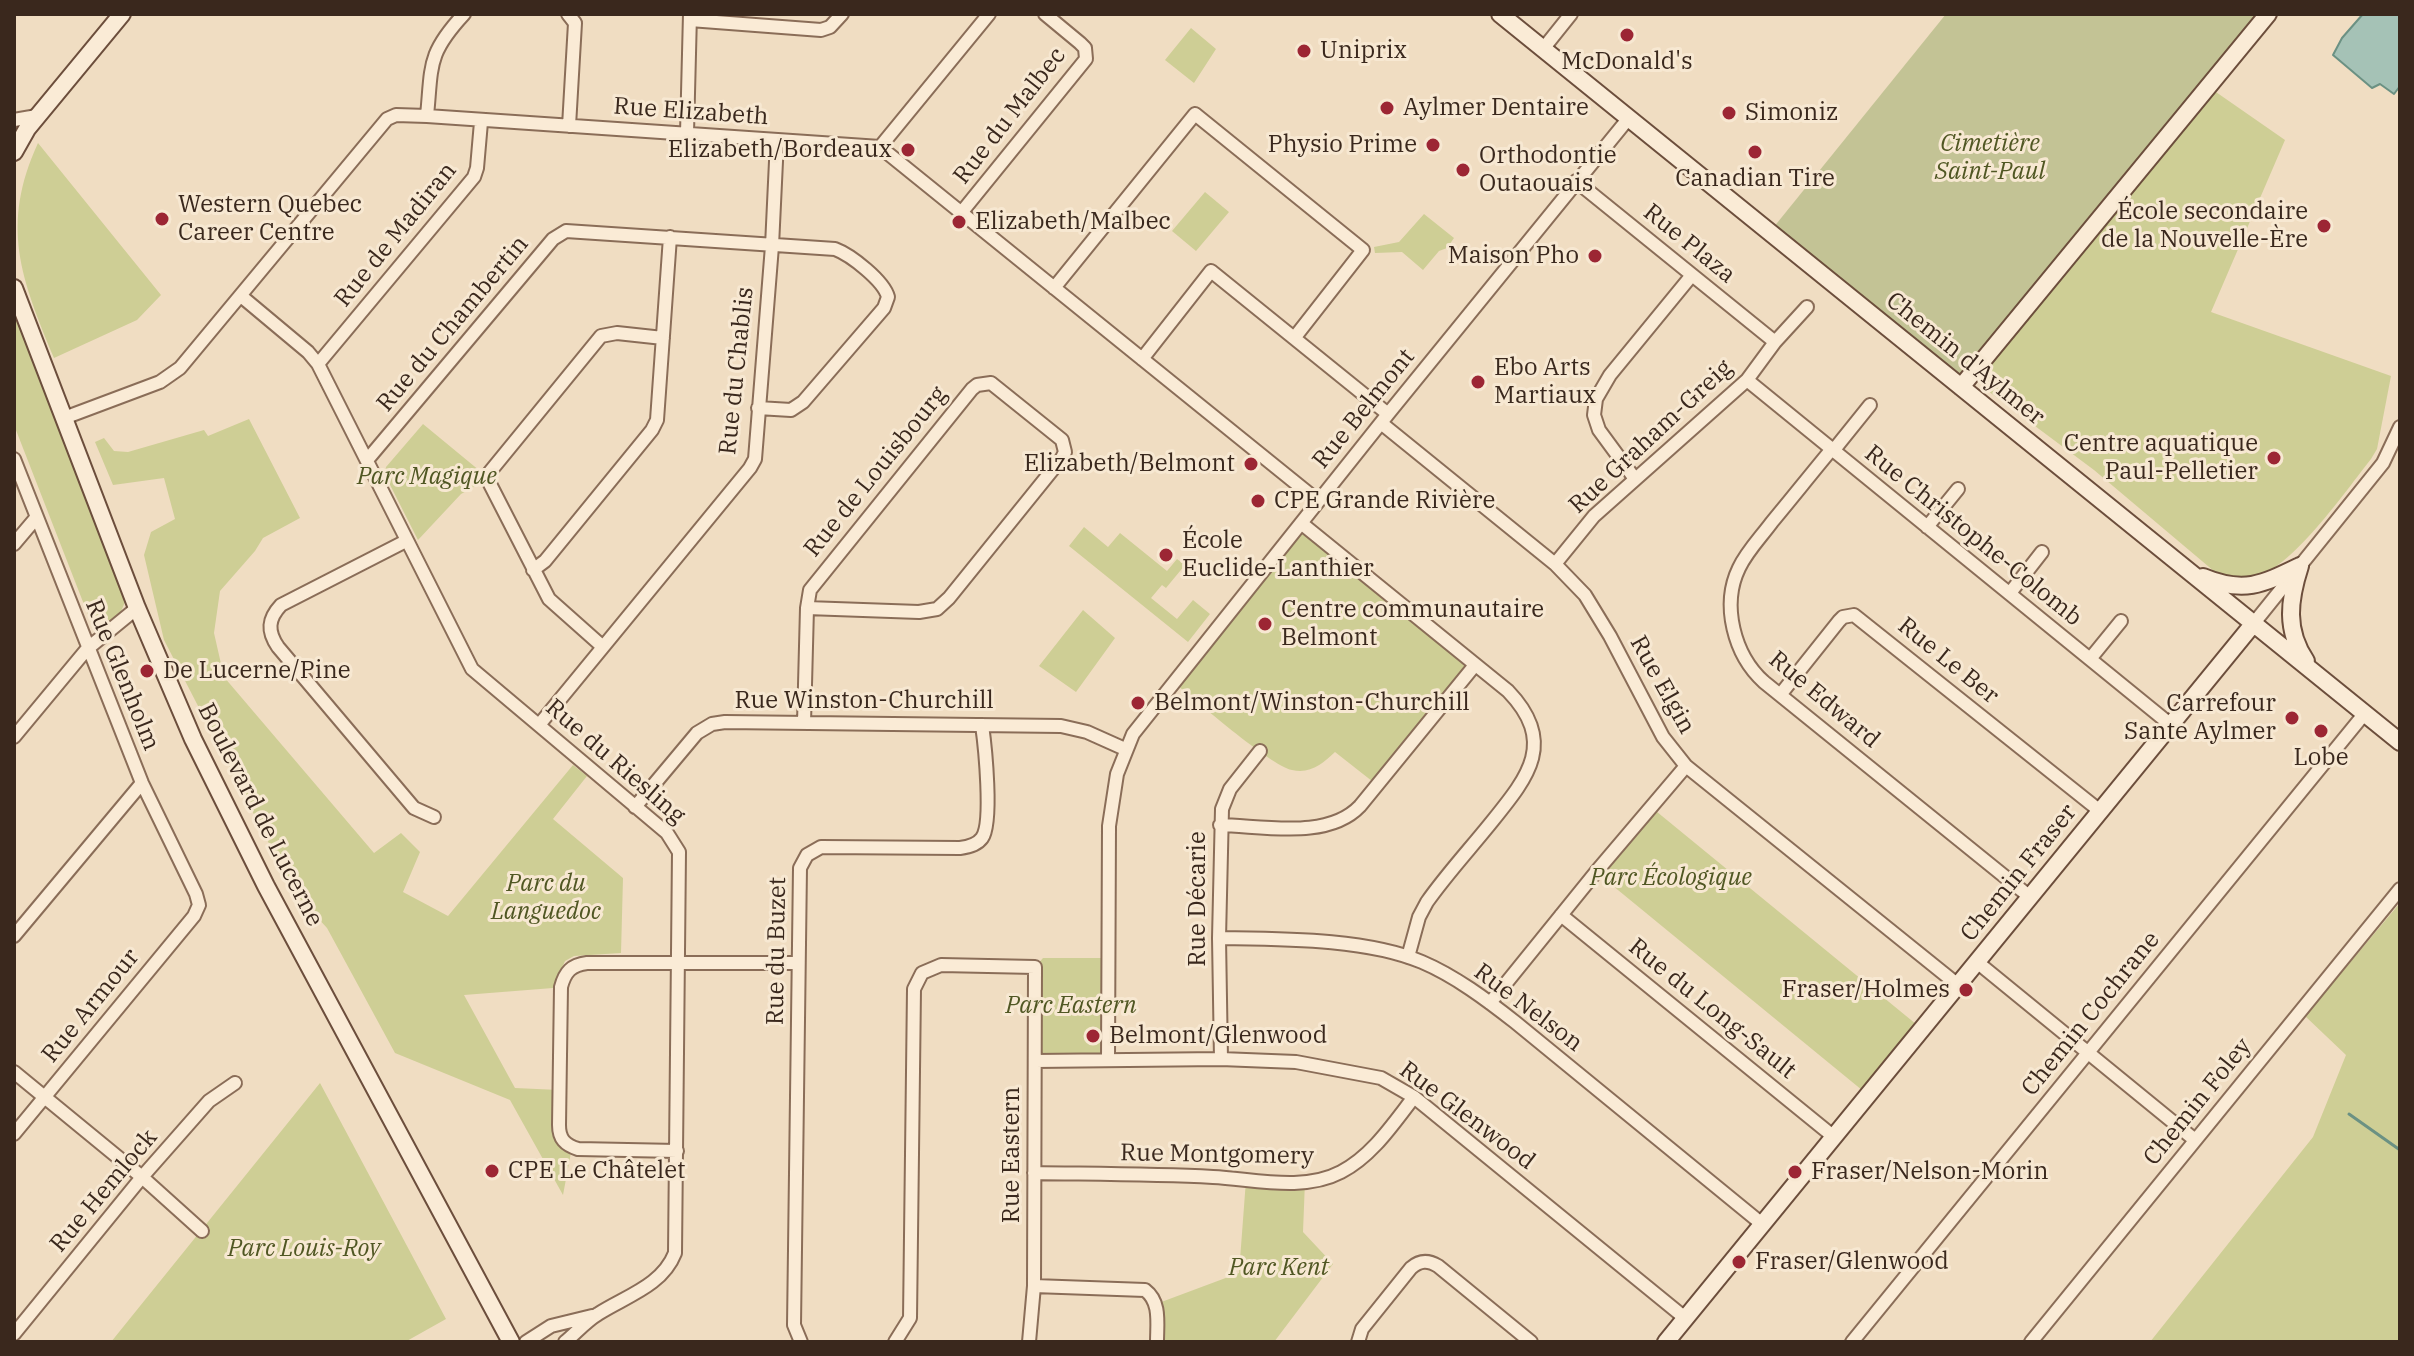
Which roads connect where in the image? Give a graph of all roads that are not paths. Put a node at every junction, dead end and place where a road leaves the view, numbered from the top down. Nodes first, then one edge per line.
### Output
1 (122, 14) edge
2 (464, 14) edge
3 (568, 14) edge
4 (842, 14) edge
5 (989, 14) edge
6 (1045, 14) edge
7 (1500, 14) edge
8 (1571, 14) edge
9 (2268, 14) edge
10 (690, 17) edge
11 (1543, 49) junction
12 (37, 116) junction
13 (427, 116) junction
14 (1628, 119) junction
15 (14, 120) edge
16 (481, 122) junction
17 (569, 126) junction
18 (687, 133) junction
19 (777, 140) junction
20 (880, 147) junction
21 (14, 152) edge
22 (1576, 181) junction
23 (961, 213) junction
24 (670, 237) junction
25 (772, 246) junction
26 (1692, 275) junction
27 (14, 288) edge
28 (1054, 288) junction
29 (241, 296) junction
30 (1807, 307) dead end
31 (1295, 337) junction
32 (663, 338) junction
33 (1775, 342) junction
34 (1142, 359) junction
35 (318, 364) junction
36 (1747, 380) junction
37 (1961, 387) junction
38 (1870, 405) dead end
39 (758, 408) junction
40 (64, 418) junction
41 (1384, 418) junction
42 (2400, 427) edge
43 (1832, 450) junction
44 (14, 459) edge
45 (368, 459) junction
46 (1635, 479) junction
47 (1958, 489) dead end
48 (1318, 501) junction
49 (36, 518) junction
50 (1301, 523) junction
51 (1927, 527) junction
52 (406, 541) junction
53 (14, 544) edge
54 (2042, 552) dead end
55 (1555, 564) junction
56 (2300, 566) junction
57 (533, 570) junction
58 (2188, 570) junction
59 (2010, 593) junction
60 (137, 608) junction
61 (807, 608) junction
62 (2121, 621) dead end
63 (2254, 623) junction
64 (603, 647) junction
65 (87, 649) junction
66 (2090, 659) junction
67 (1475, 665) junction
68 (2314, 672) junction
69 (1780, 695) junction
70 (2365, 713) junction
71 (804, 723) junction
72 (539, 725) junction
73 (982, 725) junction
74 (2171, 725) junction
75 (14, 737) edge
76 (2400, 742) edge
77 (1125, 749) junction
78 (1260, 751) dead end
79 (1686, 766) junction
80 (142, 783) junction
81 (635, 807) junction
82 (2100, 811) junction
83 (434, 817) dead end
84 (1220, 825) junction
85 (2400, 889) edge
86 (2030, 897) junction
87 (199, 905) joint
88 (1561, 915) junction
89 (14, 936) edge
90 (1219, 938) junction
91 (1408, 957) junction
92 (679, 962) junction
93 (1977, 962) junction
94 (798, 963) junction
95 (1958, 985) junction
96 (1490, 1003) junction
97 (2089, 1052) junction
98 (1221, 1059) junction
99 (1108, 1060) junction
100 (1035, 1061) junction
101 (14, 1072) edge
102 (235, 1083) dead end
103 (1414, 1097) junction
104 (44, 1098) junction
105 (14, 1134) edge
106 (1834, 1137) junction
107 (2195, 1140) junction
108 (677, 1151) junction
109 (1034, 1173) junction
110 (142, 1177) junction
111 (1762, 1224) junction
112 (202, 1231) dead end
113 (1034, 1286) junction
114 (595, 1316) junction
115 (1685, 1318) junction
116 (14, 1334) edge
117 (511, 1342) edge
118 (526, 1342) edge
119 (565, 1342) edge
120 (801, 1342) edge
121 (895, 1342) edge
122 (1029, 1342) edge
123 (1157, 1342) edge
124 (1358, 1342) edge
125 (1531, 1342) edge
126 (1666, 1342) edge
127 (1852, 1342) edge
128 (2031, 1342) edge

1 - 12 main road
2 - 13 street
3 - 17 street
4 - 10 street
5 - 20 street
6 - 23 street, Rue du Malbec
7 - 11 main road, Chemin d'Aylmer
8 - 11 street
9 - 37 main road
10 - 18 street
11 - 14 main road, Chemin d'Aylmer
12 - 15 street
12 - 21 main road
13 - 16 street, Rue Elizabeth
13 - 29 street, Rue Elizabeth
14 - 22 street, Rue Belmont
14 - 37 main road, Chemin d'Aylmer
16 - 17 street, Rue Elizabeth
16 - 35 street, Rue de Madiran
17 - 18 street, Rue Elizabeth
18 - 19 street, Rue Elizabeth
19 - 20 street, Rue Elizabeth
19 - 25 street, Rue du Chablis
20 - 23 street
22 - 26 street, Rue Plaza
22 - 41 street, Rue Belmont
23 - 28 street
24 - 25 street, Rue du Chambertin
24 - 32 street
24 - 45 street, Rue du Chambertin
25 - 39 street, Rue du Chablis
25 - 39 street, Rue du Chambertin
26 - 33 street, Rue Plaza
26 - 46 street
27 - 40 main road, Boulevard de Lucerne
28 - 31 street
28 - 34 street
29 - 35 street, Rue du Riesling
29 - 40 street, Rue Elizabeth
30 - 33 street, Rue Graham-Greig
31 - 34 street, Rue Elgin
31 - 41 street, Rue Elgin
32 - 57 street
32 - 57 street
33 - 36 street, Rue Graham-Greig
34 - 48 street
35 - 45 street, Rue du Riesling
36 - 43 street, Rue Christophe-Colomb
36 - 46 street, Rue Graham-Greig
37 - 58 main road, Chemin d'Aylmer
38 - 43 street, Rue Edward
39 - 64 street, Rue du Chablis
40 - 60 main road, Boulevard de Lucerne
41 - 48 street, Rue Belmont
41 - 55 street, Rue Elgin
42 - 56 street, Chemin Fraser
43 - 51 street, Rue Christophe-Colomb
43 - 69 street, Rue Edward
44 - 49 street, Rue Glenholm
45 - 52 street, Rue du Riesling
46 - 55 street, Rue Graham-Greig
47 - 51 street
48 - 50 street, Rue Belmont
49 - 53 street
49 - 65 street, Rue Glenholm
50 - 67 street
50 - 77 street, Rue Belmont
51 - 59 street, Rue Christophe-Colomb
52 - 72 street, Rue du Riesling
52 - 83 street
54 - 59 street
55 - 79 street, Rue Elgin
56 - 58 main road
56 - 63 street, Chemin Fraser
56 - 68 main road
57 - 64 street
58 - 63 main road, Chemin d'Aylmer
59 - 66 street, Rue Christophe-Colomb
60 - 65 street
60 - 117 main road, Boulevard de Lucerne
61 - 61 street, Rue de Louisbourg
61 - 71 street, Rue de Louisbourg
62 - 66 street
63 - 68 main road, Chemin d'Aylmer
63 - 74 main road, Chemin Fraser
64 - 72 street, Rue du Chablis
65 - 75 street
65 - 80 street, Rue Glenholm
66 - 74 street, Rue Christophe-Colomb
67 - 84 street
67 - 91 street
68 - 70 main road, Chemin d'Aylmer
69 - 82 street, Rue Le Ber
69 - 86 street, Rue Edward
70 - 76 main road, Chemin d'Aylmer
70 - 97 street, Chemin Cochrane
71 - 73 street, Rue Winston-Churchill
71 - 81 street, Rue Winston-Churchill
72 - 81 street, Rue du Riesling
73 - 77 street, Rue Winston-Churchill
73 - 94 street, Rue du Buzet
74 - 82 main road, Chemin Fraser
77 - 99 street, Rue Belmont
78 - 84 street, Rue Décarie
79 - 88 street
79 - 95 street, Rue Elgin
80 - 87 street, Rue Glenholm
80 - 89 street
81 - 92 street, Rue du Riesling
82 - 86 main road, Chemin Fraser
84 - 90 street, Rue Décarie
85 - 107 street, Chemin Foley
86 - 93 main road, Chemin Fraser
87 - 104 street, Rue Armour
88 - 96 street
88 - 106 street, Rue du Long-Sault
90 - 91 street, Rue Nelson
90 - 98 street, Rue Décarie
91 - 96 street, Rue Nelson
92 - 94 street
92 - 108 street, Rue du Riesling
92 - 108 street
93 - 95 main road, Chemin Fraser
93 - 97 street
94 - 120 street, Rue du Buzet
95 - 106 main road, Chemin Fraser
96 - 111 street, Rue Nelson
97 - 107 street
97 - 127 street, Chemin Cochrane
98 - 99 street, Rue Glenwood
98 - 103 street, Rue Glenwood
99 - 100 street, Rue Glenwood
100 - 109 street, Rue Eastern
100 - 121 street, Rue Eastern
101 - 104 street
102 - 110 street, Rue Hemlock
103 - 109 street, Rue Montgomery
103 - 115 street, Rue Glenwood
104 - 105 street, Rue Armour
104 - 110 street
106 - 111 main road, Chemin Fraser
107 - 128 street, Chemin Foley
108 - 114 street, Rue du Riesling
109 - 113 street, Rue Eastern
110 - 112 street
110 - 116 street, Rue Hemlock
111 - 115 main road, Chemin Fraser
113 - 122 street, Rue Eastern
113 - 123 street
114 - 118 street, Rue du Riesling
114 - 119 street, Rue du Riesling
115 - 126 main road, Chemin Fraser
124 - 125 street

